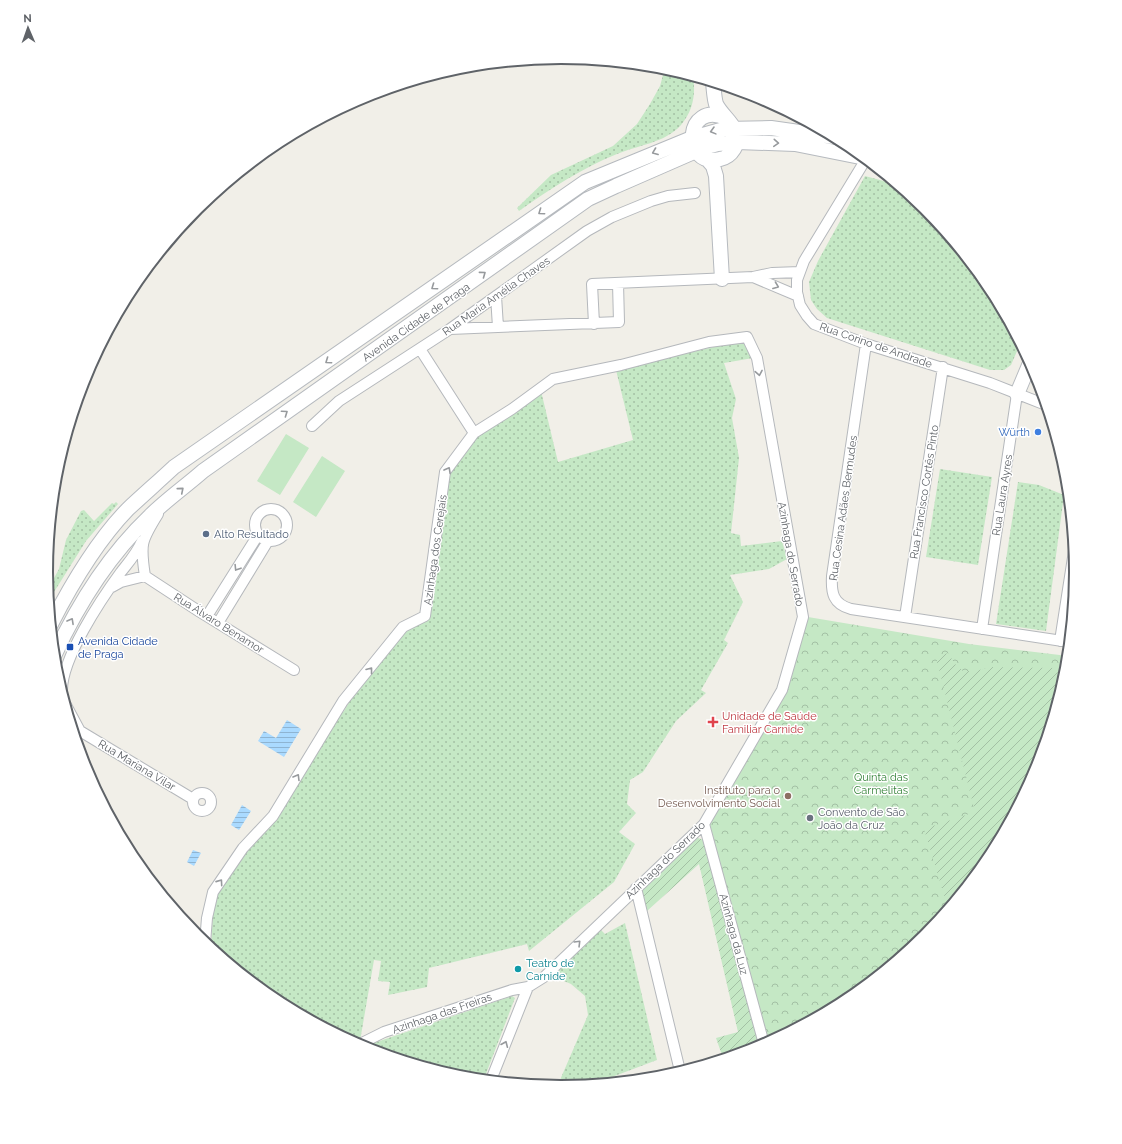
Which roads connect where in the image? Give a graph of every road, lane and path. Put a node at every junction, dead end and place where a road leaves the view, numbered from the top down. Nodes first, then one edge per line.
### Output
1 (713, 88) edge
2 (714, 98) junction
3 (704, 117) junction
4 (730, 123) junction
5 (819, 135) edge
6 (737, 142) junction
7 (698, 149) junction
8 (850, 155) edge
9 (723, 158) junction
10 (863, 164) edge
11 (716, 176) junction
12 (694, 193) dead end
13 (800, 272) junction
14 (753, 277) junction
15 (722, 279) junction
16 (618, 283) junction
17 (496, 296) junction
18 (798, 296) junction
19 (594, 324) junction
20 (498, 327) junction
21 (450, 329) junction
22 (747, 337) joint
23 (866, 344) junction
24 (420, 349) junction
25 (943, 367) junction
26 (1027, 370) edge
27 (1017, 394) junction
28 (1039, 403) edge
29 (312, 426) dead end
30 (474, 433) junction
31 (163, 505) junction
32 (258, 535) junction
33 (142, 541) junction
34 (268, 541) junction
35 (145, 576) junction
36 (109, 590) junction
37 (207, 616) junction
38 (55, 617) edge
39 (905, 618) junction
40 (218, 623) junction
41 (982, 629) junction
42 (1065, 641) edge
43 (59, 646) edge
44 (294, 670) dead end
45 (65, 679) edge
46 (79, 732) edge
47 (193, 799) dead end
48 (704, 824) junction
49 (636, 888) junction
50 (206, 935) edge
51 (528, 987) junction
52 (762, 1038) edge
53 (367, 1041) edge
54 (679, 1066) edge
55 (493, 1076) edge

1 - 2 main road
2 - 3 main road
2 - 4 main road
3 - 4 main road
3 - 7 main road
4 - 5 main road, Avenida Cidade de Praga
4 - 6 main road
4 -> 7 main road, Avenida Cidade de Praga
6 - 7 main road, Avenida Cidade de Praga
6 -> 8 main road, Avenida Cidade de Praga
6 - 9 main road
7 - 9 main road
7 - 11 main road
31 -> 7 main road, Avenida Cidade de Praga
7 -> 38 main road, Avenida Cidade de Praga
9 - 11 main road
10 - 13 street, Rua Corino de Andrade
11 - 15 main road
12 - 17 street, Rua Maria Amélia Chaves
13 - 14 street
13 - 18 street, Rua Corino de Andrade
14 - 15 street
14 -> 18 street
15 - 16 street
16 - 19 street
16 - 19 street
17 - 20 street
17 - 21 street, Rua Maria Amélia Chaves
18 - 23 street, Rua Corino de Andrade
19 - 20 street
20 - 21 street
21 - 24 street, Rua Maria Amélia Chaves
22 - 30 street, Azinhaga dos Cerejais
22 -> 48 street, Azinhaga do Serrado
23 - 25 street, Rua Corino de Andrade
23 - 39 street, Rua Cesina Adães Bermudes
24 - 29 street, Rua Maria Amélia Chaves
24 - 30 street
25 - 27 street, Rua Corino de Andrade
25 - 39 street, Rua Francisco Cortês Pinto
26 - 27 main road, Rua Laura Ayres
27 - 28 street, Rua Corino de Andrade
27 - 41 street, Rua Laura Ayres
50 -> 30 street, Azinhaga dos Cerejais
31 - 33 street
43 -> 31 main road, Avenida Cidade de Praga
32 - 34 street
32 - 34 street
32 -> 37 street
33 - 35 street
33 - 36 street
34 - 40 street
35 - 36 street
35 - 37 street, Rua Álvaro Benamor
36 - 45 street
37 - 40 street, Rua Álvaro Benamor
39 - 41 street, Rua Cesina Adães Bermudes
40 - 44 street, Rua Álvaro Benamor
41 - 42 street, Rua Cesina Adães Bermudes
46 - 47 street, Rua Mariana Vilar
48 - 49 street, Azinhaga do Serrado
48 - 52 street, Azinhaga da Luz
51 -> 49 street, Azinhaga do Serrado
49 - 54 street
51 - 53 street, Azinhaga das Freiras
55 -> 51 street

